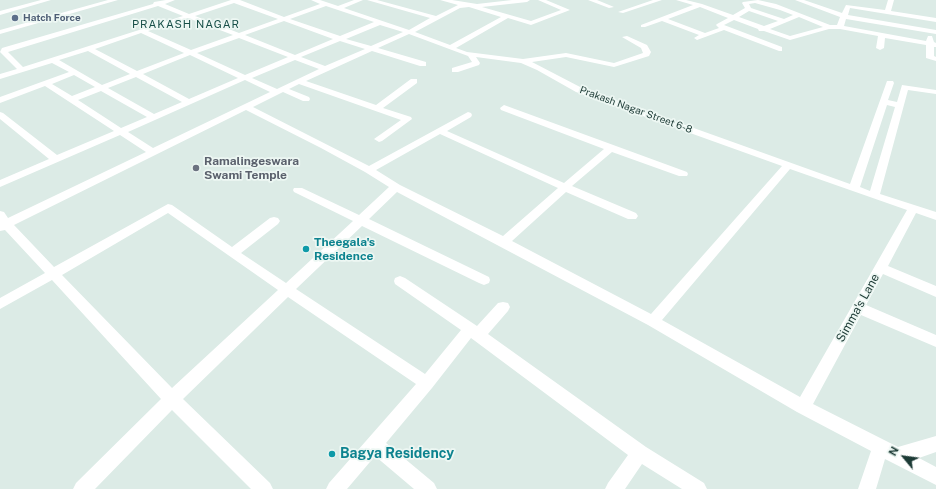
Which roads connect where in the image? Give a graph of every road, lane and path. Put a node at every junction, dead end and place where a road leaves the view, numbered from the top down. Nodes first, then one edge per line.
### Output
1 (48, 0) edge
2 (115, 0) edge
3 (150, 0) edge
4 (172, 0) edge
5 (314, 0) edge
6 (360, 0) edge
7 (370, 0) edge
8 (443, 0) edge
9 (527, 0) edge
10 (541, 0) edge
11 (591, 0) edge
12 (659, 0) edge
13 (679, 0) edge
14 (710, 0) edge
15 (775, 0) edge
16 (779, 0) edge
17 (798, 0) edge
18 (819, 0) edge
19 (891, 0) edge
20 (236, 1) edge
21 (763, 1) edge
22 (856, 3) edge
23 (160, 4) junction
24 (326, 4) junction
25 (699, 5) junction
26 (469, 6) junction
27 (611, 7) dead end
28 (338, 8) junction
29 (781, 8) junction
30 (820, 8) junction
31 (749, 10) junction
32 (808, 10) junction
33 (621, 12) dead end
34 (0, 13) edge
35 (797, 15) junction
36 (188, 16) junction
37 (507, 16) junction
38 (734, 17) junction
39 (436, 18) junction
40 (843, 18) junction
41 (284, 19) junction
42 (661, 19) junction
43 (784, 21) junction
44 (9, 22) edge
45 (381, 22) junction
46 (886, 24) junction
47 (643, 26) dead end
48 (829, 27) junction
49 (724, 28) junction
50 (764, 28) junction
51 (142, 31) junction
52 (0, 32) edge
53 (409, 32) junction
54 (933, 32) edge
55 (240, 35) junction
56 (705, 35) junction
57 (781, 35) junction
58 (746, 36) junction
59 (625, 37) dead end
60 (697, 38) dead end
61 (340, 39) junction
62 (40, 40) junction
63 (760, 41) junction
64 (88, 48) junction
65 (370, 48) junction
66 (451, 48) junction
67 (880, 48) dead end
68 (779, 49) dead end
69 (190, 53) junction
70 (471, 55) junction
71 (294, 57) junction
72 (936, 59) edge
73 (53, 60) junction
74 (523, 61) junction
75 (423, 64) dead end
76 (325, 69) junction
77 (22, 70) junction
78 (455, 70) dead end
79 (76, 72) junction
80 (136, 74) junction
81 (0, 78) edge
82 (244, 78) junction
83 (299, 81) junction
84 (414, 81) dead end
85 (45, 83) junction
86 (890, 83) dead end
87 (101, 87) junction
88 (280, 90) junction
89 (936, 92) edge
90 (306, 98) dead end
91 (72, 99) junction
92 (0, 100) edge
93 (189, 102) junction
94 (884, 102) junction
95 (900, 105) junction
96 (246, 107) junction
97 (504, 108) dead end
98 (376, 109) junction
99 (0, 115) edge
100 (468, 115) dead end
101 (154, 117) junction
102 (440, 131) junction
103 (122, 132) junction
104 (379, 139) dead end
105 (611, 148) junction
106 (152, 152) junction
107 (57, 160) junction
108 (788, 166) junction
109 (369, 170) junction
110 (683, 174) dead end
111 (0, 184) edge
112 (396, 187) junction
113 (565, 187) junction
114 (854, 189) junction
115 (298, 190) dead end
116 (874, 193) junction
117 (936, 208) edge
118 (913, 209) junction
119 (632, 216) dead end
120 (936, 216) edge
121 (274, 221) dead end
122 (362, 221) junction
123 (2, 222) edge
124 (504, 242) junction
125 (233, 253) junction
126 (881, 268) junction
127 (52, 273) junction
128 (400, 280) dead end
129 (484, 280) dead end
130 (289, 290) junction
131 (936, 292) edge
132 (0, 304) edge
133 (503, 307) dead end
134 (858, 308) junction
135 (653, 321) junction
136 (474, 332) junction
137 (936, 341) edge
138 (427, 382) junction
139 (172, 399) junction
140 (804, 407) junction
141 (374, 444) junction
142 (936, 444) edge
143 (880, 448) junction
144 (640, 453) junction
145 (898, 456) junction
146 (936, 476) edge
147 (82, 489) edge
148 (264, 489) edge
149 (335, 489) edge
150 (428, 489) edge
151 (614, 489) edge
152 (698, 489) edge
153 (867, 489) edge

1 - 34 street
2 - 44 street
3 - 23 street
4 - 23 street
5 - 24 street, Prakash Nagar Street 6-8
6 - 28 street
7 - 39 street
8 - 26 street
9 - 26 street
10 - 37 street
11 - 27 street
12 - 33 street
13 - 25 street
14 - 25 street
15 - 21 street
16 - 32 street
17 - 30 street
18 - 40 street
19 - 46 street
20 - 36 street
20 - 41 street
21 - 29 street
22 - 40 street
22 - 46 street
23 - 36 street
23 - 62 street
24 - 28 street, Prakash Nagar Street 6-8
24 - 41 street
25 - 38 street
25 - 42 street
26 - 37 street
26 - 39 street
28 - 45 street, Prakash Nagar Street 6-8
29 - 31 street
29 - 35 street
30 - 32 street
30 - 40 street
31 - 38 street
31 - 43 street
32 - 35 street
32 - 40 street
35 - 43 street
35 - 48 street
36 - 51 street
36 - 55 street
37 - 66 street
38 - 49 street
38 - 50 street
39 - 53 street
40 - 46 street
40 - 46 street
40 - 48 street
41 - 55 street
41 - 61 street
42 - 47 street
42 - 56 street
43 - 50 street
44 - 52 street
44 - 62 street
45 - 53 street, Prakash Nagar Street 6-8
45 - 61 street
46 - 54 street
46 - 54 street
46 - 54 street
46 - 67 street
48 - 57 street
49 - 56 street
49 - 58 street
50 - 57 street
50 - 58 street
51 - 64 street
51 - 69 street
53 - 65 street
53 - 66 street, Prakash Nagar Street 6-8
54 - 72 street
55 - 69 street
55 - 71 street
56 - 60 street
57 - 63 street
58 - 63 street
59 - 74 street
61 - 65 street
61 - 71 street
62 - 77 street
63 - 68 street
64 - 73 street
64 - 80 street
65 - 75 street
65 - 76 street
66 - 70 street, Prakash Nagar Street 6-8
69 - 80 street
69 - 82 street
70 - 74 street, Prakash Nagar Street 6-8
70 - 78 street
71 - 76 street
71 - 82 street
73 - 77 street
73 - 79 street
74 - 108 street, Prakash Nagar Street 6-8
76 - 83 street
77 - 81 street
79 - 85 street
79 - 87 street
80 - 87 street
80 - 93 street
82 - 88 street
82 - 93 street
83 - 88 street
83 - 98 street
84 - 98 street
85 - 91 street
85 - 92 street
86 - 94 street
87 - 91 street
87 - 101 street
88 - 90 street
88 - 96 street
89 - 95 street
91 - 103 street
93 - 101 street
94 - 95 street
94 - 114 street
95 - 116 street
96 - 106 street
96 - 109 street
97 - 105 street
98 - 104 street
99 - 107 street
100 - 102 street
101 - 103 street
102 - 109 street
102 - 113 street
103 - 106 street
103 - 107 street
105 - 110 street
105 - 113 street
106 - 123 street
107 - 111 street
108 - 114 street, Prakash Nagar Street 6-8
108 - 135 street
109 - 112 street
112 - 122 street
112 - 124 street
113 - 119 street
113 - 124 street
114 - 116 street, Prakash Nagar Street 6-8
115 - 122 street
116 - 117 street
116 - 118 street, Prakash Nagar Street 6-8
118 - 120 street, Prakash Nagar Street 6-8
118 - 126 street, Simma's Lane
121 - 125 street
122 - 129 street
122 - 130 street
123 - 127 street
124 - 135 street
125 - 127 street
125 - 130 street
126 - 131 street
126 - 134 street, Simma's Lane
127 - 132 street
127 - 139 street
128 - 136 street
130 - 138 street
130 - 139 street
133 - 136 street
134 - 137 street
134 - 140 street, Simma's Lane
135 - 140 street
136 - 138 street
136 - 144 street
138 - 141 street
139 - 147 street
139 - 148 street
140 - 143 street
141 - 149 street
141 - 150 street
142 - 145 street
143 - 145 street
143 - 153 street
144 - 151 street
144 - 152 street
145 - 146 street

